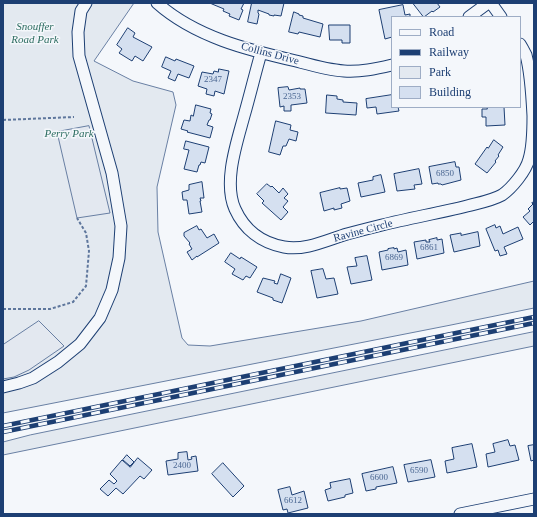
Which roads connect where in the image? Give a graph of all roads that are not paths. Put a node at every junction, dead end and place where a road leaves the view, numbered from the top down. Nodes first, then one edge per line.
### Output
1 (86, 3) edge
2 (157, 3) edge
3 (489, 3) edge
4 (470, 16) edge
5 (500, 16) edge
6 (521, 46) edge
7 (261, 53) junction
8 (391, 65) edge
9 (3, 386) edge
10 (534, 499) edge
11 (460, 514) edge

1 - 9 street
2 - 7 street, Collins Drive
3 - 4 street
3 - 5 street
6 - 7 street, Ravine Circle
7 - 8 street, Collins Drive
10 - 11 street

